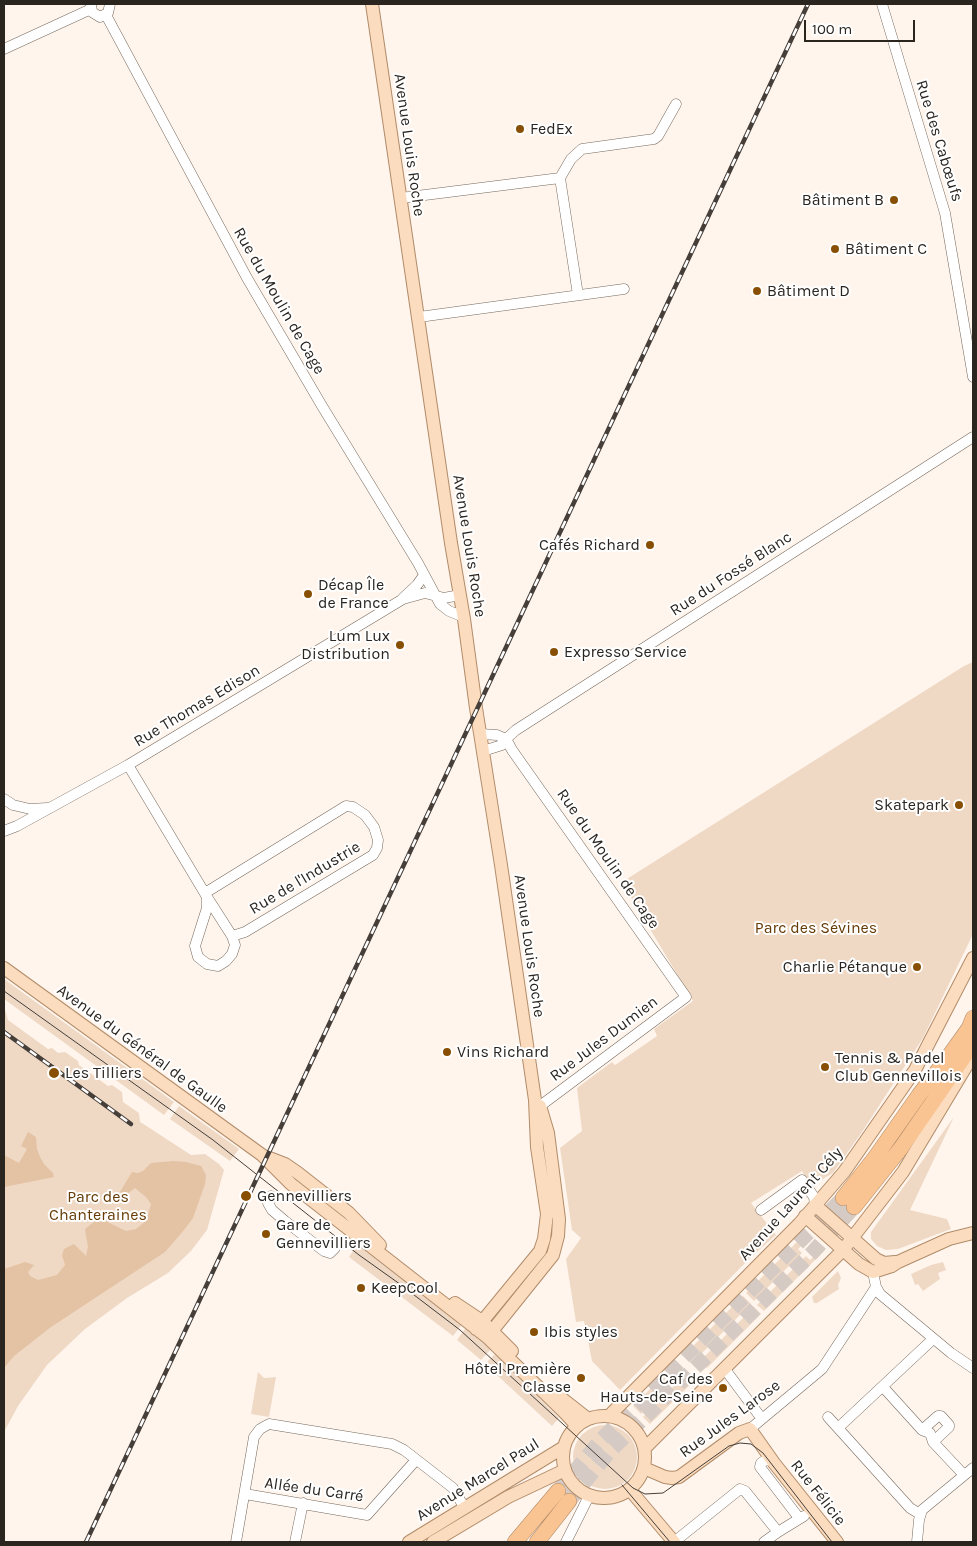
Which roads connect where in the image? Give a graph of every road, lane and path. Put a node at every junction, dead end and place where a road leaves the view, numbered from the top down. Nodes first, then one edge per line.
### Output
1 (110, 4) edge
2 (372, 4) edge
3 (882, 4) edge
4 (91, 6) edge
5 (106, 15) junction
6 (4, 49) edge
7 (676, 104) dead end
8 (560, 178) junction
9 (401, 198) junction
10 (624, 289) dead end
11 (578, 296) junction
12 (419, 317) junction
13 (973, 377) edge
14 (973, 437) edge
15 (424, 574) junction
16 (436, 595) junction
17 (460, 596) junction
18 (403, 599) junction
19 (464, 617) junction
20 (481, 734) junction
21 (506, 739) junction
22 (483, 751) junction
23 (128, 765) junction
24 (8, 802) edge
25 (50, 808) junction
26 (4, 822) edge
27 (17, 826) junction
28 (4, 831) edge
29 (206, 895) junction
30 (232, 936) junction
31 (973, 958) edge
32 (4, 968) edge
33 (686, 997) joint
34 (973, 1018) edge
35 (973, 1039) edge
36 (973, 1054) edge
37 (534, 1093) junction
38 (540, 1106) junction
39 (271, 1196) dead end
40 (815, 1205) junction
41 (761, 1210) dead end
42 (805, 1216) junction
43 (973, 1233) edge
44 (852, 1239) junction
45 (973, 1241) edge
46 (932, 1247) junction
47 (335, 1248) dead end
48 (843, 1250) junction
49 (898, 1262) junction
50 (884, 1263) junction
51 (873, 1272) junction
52 (876, 1286) junction
53 (479, 1325) junction
54 (490, 1334) junction
55 (933, 1339) junction
56 (724, 1368) junction
57 (973, 1368) edge
58 (883, 1387) junction
59 (609, 1416) junction
60 (828, 1417) dead end
61 (588, 1419) junction
62 (762, 1419) junction
63 (577, 1426) junction
64 (838, 1428) junction
65 (750, 1429) junction
66 (922, 1430) junction
67 (933, 1442) junction
68 (564, 1447) junction
69 (645, 1448) junction
70 (416, 1460) junction
71 (774, 1463) junction
72 (644, 1468) junction
73 (973, 1468) edge
74 (565, 1470) junction
75 (964, 1476) junction
76 (630, 1490) junction
77 (245, 1494) junction
78 (589, 1496) junction
79 (303, 1503) junction
80 (464, 1507) junction
81 (811, 1510) junction
82 (920, 1514) junction
83 (799, 1518) junction
84 (778, 1532) junction
85 (236, 1542) edge
86 (295, 1542) edge
87 (409, 1542) edge
88 (433, 1542) edge
89 (515, 1542) edge
90 (537, 1542) edge
91 (566, 1542) edge
92 (674, 1542) edge
93 (764, 1542) edge
94 (837, 1542) edge
95 (917, 1542) edge

1 - 5 street
2 - 9 main road, Avenue Louis Roche
3 - 13 street, Rue des Cabœufs
4 - 5 street
4 - 6 street
5 - 15 street, Rue du Moulin de Cage
7 - 8 street
8 - 9 street
8 - 11 street
9 - 12 main road, Avenue Louis Roche
10 - 11 street
11 - 12 street
12 - 17 main road, Avenue Louis Roche
14 - 21 street, Rue du Fossé Blanc
15 - 16 street, Rue du Moulin de Cage
15 - 18 street, Rue Thomas Edison
16 - 17 street
16 - 18 street, Rue Thomas Edison
16 - 19 street, Rue du Moulin de Cage
17 - 19 main road, Avenue Louis Roche
18 - 23 street, Rue Thomas Edison
19 - 20 main road, Avenue Louis Roche
20 - 21 street
20 - 22 main road, Avenue Louis Roche
21 - 22 street, Rue du Fossé Blanc
21 - 33 street, Rue du Moulin de Cage
22 - 37 main road, Avenue Louis Roche
23 - 25 street, Rue Thomas Edison
23 - 29 street
24 - 25 street
24 - 27 street
25 - 27 street, Rue Thomas Edison
26 - 27 street
27 - 28 street, Rue Thomas Edison
29 - 30 street
29 - 30 street
29 - 30 street, Rue de l'Industrie
31 - 40 main road, Avenue Laurent Cély
32 - 53 main road, Avenue du Général de Gaulle
33 - 38 street, Rue Jules Dumien
34 - 35 highway
36 - 44 main road
37 - 38 main road, Avenue Louis Roche
37 - 53 main road, Avenue Louis Roche
38 - 54 main road, Avenue Louis Roche
39 - 47 street
40 - 41 street
40 - 42 main road, Avenue Laurent Cély
40 - 44 main road
42 - 48 main road
42 - 59 main road, Avenue Laurent Cély
43 - 46 main road
44 - 48 main road
44 - 50 main road
45 - 46 main road
46 - 49 main road
48 - 51 main road
48 - 56 main road
49 - 50 main road
49 - 51 main road
50 - 51 main road
51 - 52 street
52 - 55 street
52 - 62 street, Rue Jules Larose
53 - 54 main road, Avenue du Général de Gaulle
54 - 61 main road, Avenue du Général de Gaulle
54 - 63 main road, Avenue du Général de Gaulle
55 - 57 street
55 - 58 street
56 - 62 street
56 - 69 main road
58 - 64 street
58 - 66 street
59 - 61 main road
59 - 69 main road
60 - 64 street
61 - 63 main road
62 - 65 street, Rue Jules Larose
63 - 68 main road
64 - 82 street
65 - 71 main road, Rue Félicie
65 - 72 main road, Rue Jules Larose
66 - 67 street
66 - 67 street
67 - 75 street
68 - 74 main road
68 - 80 main road, Avenue Marcel Paul
69 - 72 main road
70 - 77 street
70 - 79 street, Allée du Carré
70 - 80 street
71 - 81 main road, Rue Félicie
71 - 83 street, Rue Félicie
72 - 76 main road
73 - 75 street
74 - 78 main road
74 - 88 main road, Avenue Marcel Paul
75 - 82 street
76 - 78 main road
76 - 92 main road
77 - 79 street, Allée du Carré
77 - 85 street
78 - 91 street
79 - 86 street
80 - 87 main road, Avenue Marcel Paul
81 - 83 street
81 - 94 main road, Rue Félicie
82 - 95 street
83 - 84 street
84 - 92 street
84 - 93 street
89 - 90 highway

